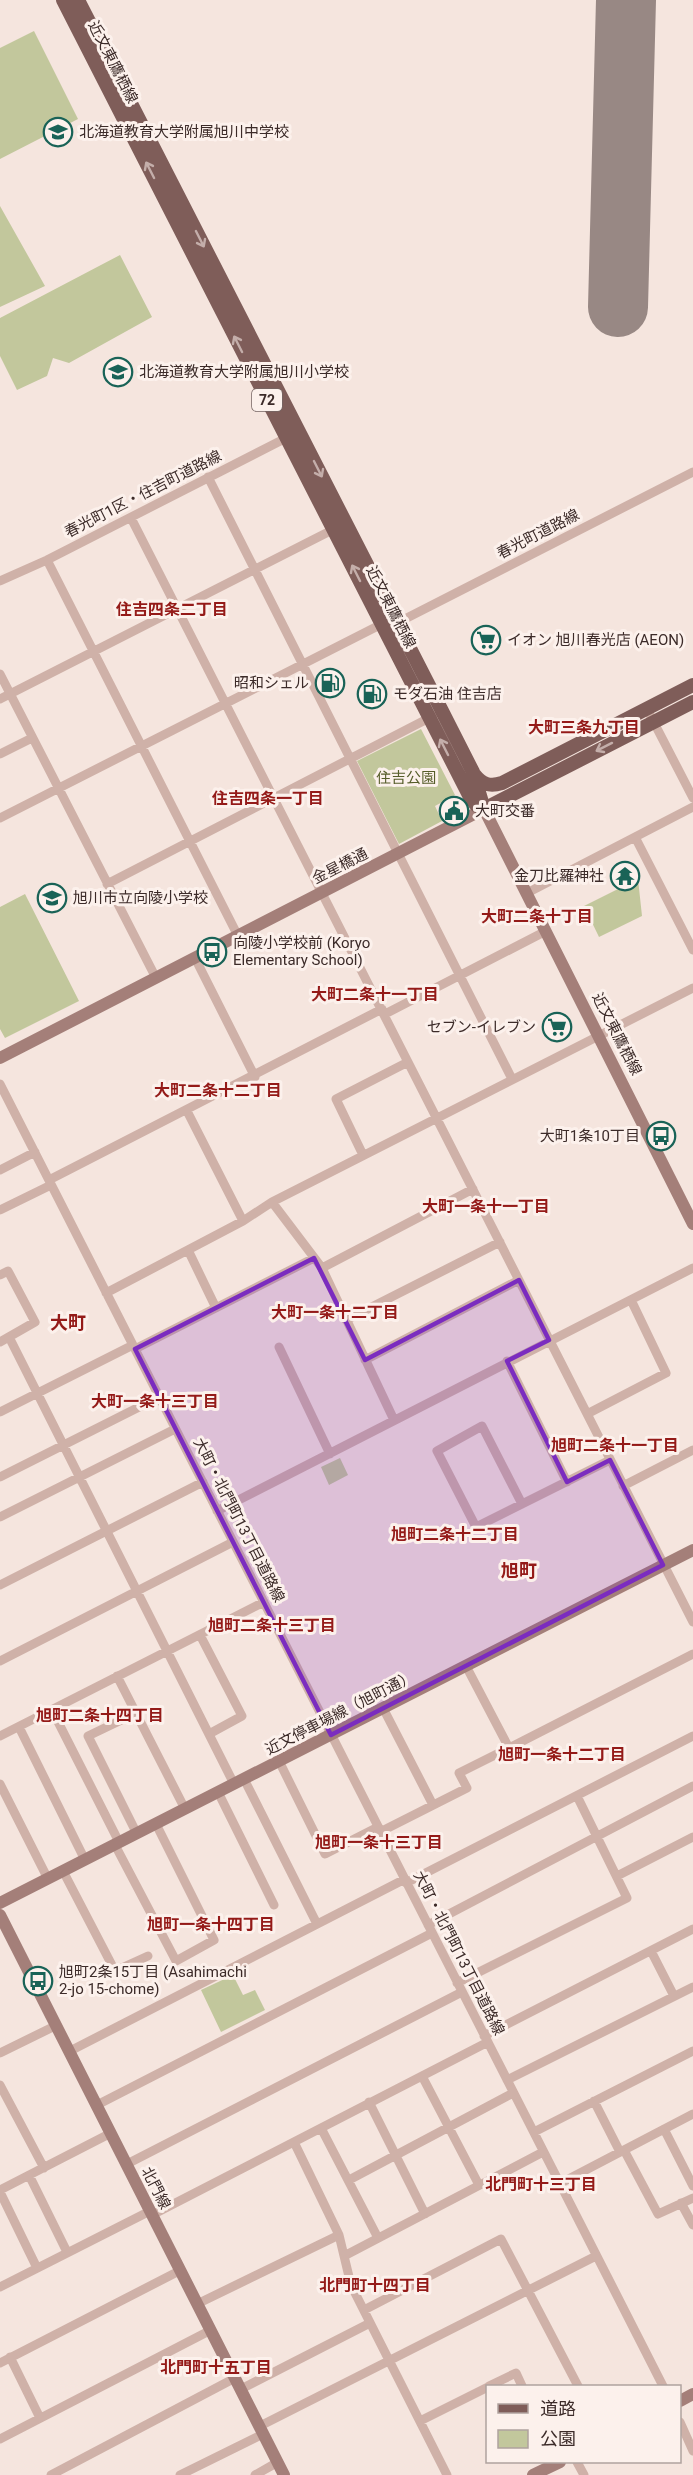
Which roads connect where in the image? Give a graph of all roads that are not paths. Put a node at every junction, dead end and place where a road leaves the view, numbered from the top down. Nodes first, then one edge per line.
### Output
1 (63, 0) edge
2 (78, 0) edge
3 (292, 435) junction
4 (693, 472) edge
5 (208, 477) junction
6 (131, 518) junction
7 (340, 526) junction
8 (47, 560) junction
9 (254, 568) junction
10 (0, 581) edge
11 (176, 609) junction
12 (397, 623) junction
13 (382, 624) junction
14 (93, 651) junction
15 (303, 664) junction
16 (0, 675) edge
17 (693, 685) edge
18 (10, 694) junction
19 (0, 699) edge
20 (693, 702) edge
21 (224, 703) junction
22 (647, 708) junction
23 (436, 714) junction
24 (654, 722) junction
25 (32, 738) junction
26 (141, 745) junction
27 (0, 754) edge
28 (351, 760) junction
29 (473, 772) junction
30 (502, 783) junction
31 (57, 788) junction
32 (693, 798) edge
33 (273, 799) junction
34 (693, 807) edge
35 (484, 808) junction
36 (0, 818) edge
37 (635, 837) junction
38 (189, 840) junction
39 (398, 854) junction
40 (107, 884) junction
41 (526, 892) junction
42 (321, 894) junction
43 (546, 931) junction
44 (238, 936) junction
45 (693, 950) edge
46 (195, 958) junction
47 (460, 976) junction
48 (156, 978) junction
49 (693, 988) edge
50 (383, 1012) junction
51 (599, 1036) junction
52 (0, 1058) edge
53 (408, 1062) junction
54 (255, 1077) junction
55 (512, 1079) junction
56 (0, 1084) edge
57 (187, 1111) junction
58 (438, 1118) junction
59 (35, 1152) junction
60 (363, 1155) junction
61 (0, 1170) edge
62 (50, 1182) junction
63 (473, 1189) junction
64 (272, 1202) junction
65 (0, 1210) edge
66 (243, 1221) junction
67 (693, 1224) edge
68 (500, 1242) junction
69 (188, 1250) junction
70 (314, 1258) junction
71 (322, 1268) junction
72 (693, 1268) edge
73 (0, 1275) edge
74 (519, 1280) junction
75 (106, 1293) junction
76 (631, 1300) junction
77 (216, 1308) junction
78 (346, 1320) junction
79 (9, 1337) junction
80 (549, 1340) junction
81 (0, 1342) edge
82 (134, 1347) junction
83 (279, 1347) dead end
84 (365, 1360) junction
85 (507, 1361) junction
86 (38, 1393) junction
87 (159, 1397) junction
88 (0, 1412) edge
89 (586, 1414) junction
90 (394, 1420) junction
91 (175, 1429) junction
92 (64, 1445) junction
93 (693, 1450) edge
94 (330, 1454) junction
95 (610, 1460) junction
96 (80, 1476) junction
97 (0, 1477) edge
98 (202, 1482) junction
99 (567, 1482) junction
100 (623, 1486) junction
101 (522, 1504) junction
102 (217, 1511) junction
103 (0, 1517) edge
104 (106, 1531) junction
105 (233, 1542) junction
106 (693, 1550) edge
107 (663, 1565) junction
108 (0, 1585) edge
109 (136, 1591) junction
110 (264, 1602) junction
111 (693, 1623) edge
112 (200, 1635) junction
113 (167, 1652) junction
114 (693, 1654) edge
115 (0, 1661) edge
116 (466, 1666) junction
117 (117, 1677) junction
118 (383, 1708) junction
119 (52, 1710) junction
120 (136, 1713) junction
121 (19, 1726) junction
122 (208, 1734) junction
123 (331, 1735) junction
124 (0, 1736) edge
125 (693, 1736) edge
126 (509, 1748) junction
127 (279, 1761) junction
128 (239, 1781) junction
129 (0, 1784) edge
130 (693, 1786) edge
131 (218, 1792) junction
132 (577, 1796) junction
133 (434, 1805) junction
134 (185, 1809) junction
135 (156, 1824) junction
136 (379, 1829) junction
137 (137, 1834) junction
138 (597, 1836) junction
139 (693, 1837) edge
140 (117, 1844) junction
141 (85, 1860) junction
142 (63, 1871) junction
143 (616, 1876) junction
144 (48, 1879) junction
145 (406, 1881) junction
146 (0, 1903) edge
147 (274, 1905) dead end
148 (0, 1915) edge
149 (317, 1924) junction
150 (430, 1929) junction
151 (693, 1929) edge
152 (651, 1951) junction
153 (148, 1956) dead end
154 (460, 1987) junction
155 (693, 1987) edge
156 (674, 1996) junction
157 (57, 2025) junction
158 (486, 2039) junction
159 (70, 2051) junction
160 (693, 2051) edge
161 (0, 2053) edge
162 (423, 2076) junction
163 (507, 2080) junction
164 (0, 2085) edge
165 (513, 2093) junction
166 (594, 2100) junction
167 (369, 2102) junction
168 (98, 2105) junction
169 (693, 2114) edge
170 (450, 2127) junction
171 (321, 2128) junction
172 (664, 2129) junction
173 (111, 2133) junction
174 (534, 2133) junction
175 (294, 2142) junction
176 (622, 2151) junction
177 (543, 2152) junction
178 (395, 2154) junction
179 (127, 2164) junction
180 (44, 2168) junction
181 (30, 2175) junction
182 (348, 2180) junction
183 (560, 2184) junction
184 (479, 2185) junction
185 (693, 2186) edge
186 (0, 2191) edge
187 (693, 2198) edge
188 (681, 2203) junction
189 (151, 2213) junction
190 (424, 2214) junction
191 (693, 2225) edge
192 (339, 2235) junction
193 (378, 2238) junction
194 (67, 2252) junction
195 (346, 2254) junction
196 (596, 2256) junction
197 (38, 2268) junction
198 (181, 2270) junction
199 (0, 2274) edge
200 (3, 2286) edge
201 (528, 2291) junction
202 (198, 2304) junction
203 (364, 2310) junction
204 (370, 2323) junction
205 (211, 2330) junction
206 (10, 2357) junction
207 (390, 2361) junction
208 (0, 2363) edge
209 (238, 2384) junction
210 (492, 2385) edge
211 (522, 2385) edge
212 (577, 2385) edge
213 (662, 2385) edge
214 (486, 2388) edge
215 (40, 2418) junction
216 (420, 2421) junction
217 (681, 2424) edge
218 (261, 2430) junction
219 (0, 2439) edge
220 (693, 2451) edge
221 (278, 2462) junction
222 (558, 2463) edge
223 (53, 2475) edge
224 (180, 2475) edge
225 (255, 2475) edge
226 (284, 2475) edge
227 (447, 2475) edge
228 (533, 2475) edge

3 -> 1 main road, 近文東鷹栖線 / 72
2 -> 3 main road, 近文東鷹栖線 / 72
3 - 5 street, 春光町1区・住吉町道路線
3 - 7 main road, 近文東鷹栖線 / 72
4 - 12 street, 春光町道路線
5 - 6 street, 春光町1区・住吉町道路線
5 - 9 street
6 - 8 street, 春光町1区・住吉町道路線
6 - 11 street
7 - 9 street
7 - 12 main road, 近文東鷹栖線 / 72
13 -> 7 main road, 近文東鷹栖線 / 72
8 - 10 street, 春光町1区・住吉町道路線
8 - 14 street
9 - 11 street
9 - 15 street
11 - 14 street
11 - 21 street
12 - 13 street
12 - 23 main road, 近文東鷹栖線 / 72
13 - 15 street
13 - 23 main road, 近文東鷹栖線 / 72
14 - 18 street
14 - 26 street
15 - 21 street
15 - 28 street
16 - 18 street
17 - 22 main road
18 - 19 street
18 - 25 street
20 - 24 main road, 金星橋通
21 - 26 street
21 - 33 street
22 - 24 street
22 - 30 main road
23 - 28 street
23 - 29 main road, 近文東鷹栖線 / 72
35 -> 23 main road, 近文東鷹栖線 / 72
24 - 32 street
24 -> 35 main road, 金星橋通
25 - 27 street
25 - 31 street
26 - 31 street
26 - 38 street
28 - 33 street
28 - 39 street
29 - 30 main road
29 - 35 main road, 72
30 - 35 main road
31 - 36 street
31 - 40 street
33 - 38 street
33 - 42 street
34 - 37 street
35 - 39 street, 金星橋通
35 - 41 street, 近文東鷹栖線
37 - 41 street
37 - 45 street
38 - 40 street
38 - 44 street
39 - 42 street, 金星橋通
39 - 47 street
40 - 48 street
41 - 43 street, 近文東鷹栖線
42 - 44 street, 金星橋通
42 - 50 street
43 - 47 street
43 - 51 street, 近文東鷹栖線
44 - 46 street, 金星橋通
46 - 48 street, 金星橋通
46 - 54 street
47 - 50 street
47 - 55 street
48 - 52 street, 金星橋通
49 - 51 street
50 - 53 street
50 - 54 street
51 - 55 street
51 - 67 street, 近文東鷹栖線
53 - 58 street
53 - 60 street
54 - 57 street
55 - 58 street
56 - 59 street, 大町・北門町13丁目道路線
57 - 62 street
57 - 66 street
58 - 60 street
58 - 63 street
59 - 61 street
59 - 62 street, 大町・北門町13丁目道路線
60 - 64 street
62 - 65 street
62 - 75 street, 大町・北門町13丁目道路線
63 - 68 street
63 - 71 street
64 - 66 street
64 - 70 street
66 - 69 street
68 - 74 street
68 - 78 street
69 - 75 street
69 - 77 street
70 - 71 street
70 - 77 street
71 - 78 street
72 - 76 street
73 - 79 street
74 - 80 street
74 - 84 street
75 - 82 street, 大町・北門町13丁目道路線
76 - 80 street
76 - 89 street
77 - 82 street
78 - 84 street
79 - 81 street
79 - 86 street
80 - 85 street
80 - 89 street
82 - 86 street
82 - 87 street, 大町・北門町13丁目道路線
83 - 94 street
84 - 90 street
85 - 90 street
85 - 99 street
86 - 88 street
86 - 92 street
87 - 91 street, 大町・北門町13丁目道路線
87 - 92 street
89 - 95 street
90 - 94 street
91 - 96 street
91 - 98 street, 大町・北門町13丁目道路線
92 - 96 street
92 - 97 street
93 - 100 street
94 - 102 street
95 - 99 street
95 - 100 street
96 - 103 street
96 - 104 street
98 - 102 street, 大町・北門町13丁目道路線
98 - 104 street
99 - 101 street
100 - 107 street
101 - 101 street
102 - 105 street, 大町・北門町13丁目道路線
104 - 108 street
104 - 109 street
105 - 109 street
105 - 110 street, 大町・北門町13丁目道路線
106 - 107 street, 近文停車場線（旭町通）
107 - 111 street
107 - 116 street, 近文停車場線（旭町通）
109 - 113 street
109 - 115 street
110 - 112 street
110 - 123 street, 大町・北門町13丁目道路線
112 - 113 street
112 - 122 street
113 - 117 street
113 - 122 street
114 - 126 street
116 - 118 street, 近文停車場線（旭町通）
116 - 126 street
117 - 119 street
117 - 120 street
118 - 123 street, 近文停車場線（旭町通）
118 - 133 street
119 - 121 street
119 - 140 street
120 - 134 street
120 - 137 street
121 - 124 street
121 - 141 street
122 - 128 street
123 - 127 street, 近文停車場線（旭町通）
123 - 136 street, 大町・北門町13丁目道路線
125 - 132 street
126 - 133 street
127 - 128 street, 近文停車場線（旭町通）
127 - 136 street
128 - 131 street, 近文停車場線（旭町通）
128 - 149 street
129 - 144 street
130 - 138 street
131 - 134 street, 近文停車場線（旭町通）
131 - 147 street
132 - 138 street
132 - 145 street
133 - 136 street
134 - 135 street, 近文停車場線（旭町通）
135 - 137 street, 近文停車場線（旭町通）
135 - 140 street
136 - 145 street, 大町・北門町13丁目道路線
137 - 140 street, 近文停車場線（旭町通）
138 - 143 street
138 - 150 street
139 - 143 street
140 - 141 street, 近文停車場線（旭町通）
141 - 142 street, 近文停車場線（旭町通）
142 - 144 street, 近文停車場線（旭町通）
142 - 153 street
143 - 154 street
144 - 146 street, 近文停車場線（旭町通）
145 - 149 street
145 - 150 street, 大町・北門町13丁目道路線
148 - 157 street, 北門線
149 - 159 street
150 - 154 street, 大町・北門町13丁目道路線
150 - 168 street
151 - 152 street
152 - 156 street
152 - 158 street
154 - 158 street, 大町・北門町13丁目道路線
154 - 179 street
155 - 156 street
156 - 163 street
157 - 159 street, 北門線
157 - 161 street
158 - 162 street
158 - 163 street, 大町・北門町13丁目道路線
159 - 168 street, 北門線
160 - 166 street
162 - 167 street
162 - 170 street
163 - 165 street, 大町・北門町13丁目道路線
164 - 180 street
165 - 170 street
165 - 174 street, 大町・北門町13丁目道路線
166 - 174 street
166 - 176 street
167 - 171 street
167 - 178 street
168 - 173 street, 北門線
169 - 172 street
170 - 178 street
170 - 184 street
171 - 175 street
171 - 182 street
172 - 176 street
172 - 185 street
173 - 179 street, 北門線
173 - 180 street
174 - 177 street, 大町・北門町13丁目道路線
175 - 189 street
175 - 192 street
176 - 183 street
176 - 188 street
177 - 183 street, 大町・北門町13丁目道路線
177 - 184 street
178 - 182 street
178 - 190 street
179 - 189 street, 北門線
180 - 181 street
181 - 186 street
181 - 194 street
182 - 193 street
183 - 196 street, 大町・北門町13丁目道路線
184 - 190 street
186 - 197 street
187 - 188 street
188 - 191 street
189 - 194 street
189 - 198 street, 北門線
190 - 193 street
192 - 195 street
192 - 202 street
193 - 195 street
194 - 197 street
195 - 203 street
196 - 201 street
196 - 213 street, 大町・北門町13丁目道路線
197 - 200 street
198 - 202 street, 北門線
198 - 206 street
199 - 200 street
201 - 203 street
201 - 207 street
201 - 212 street
202 - 205 street, 北門線
203 - 204 street
204 - 207 street
204 - 209 street
205 - 209 street, 北門線
205 - 215 street
206 - 208 street
206 - 215 street
207 - 216 street
207 - 218 street
209 - 218 street, 北門線
209 - 223 street
210 - 211 street
214 - 216 street
215 - 219 street
216 - 227 street
217 - 220 street
218 - 221 street, 北門線
218 - 224 street
221 - 225 street
221 - 226 street, 北門線
222 - 228 street

